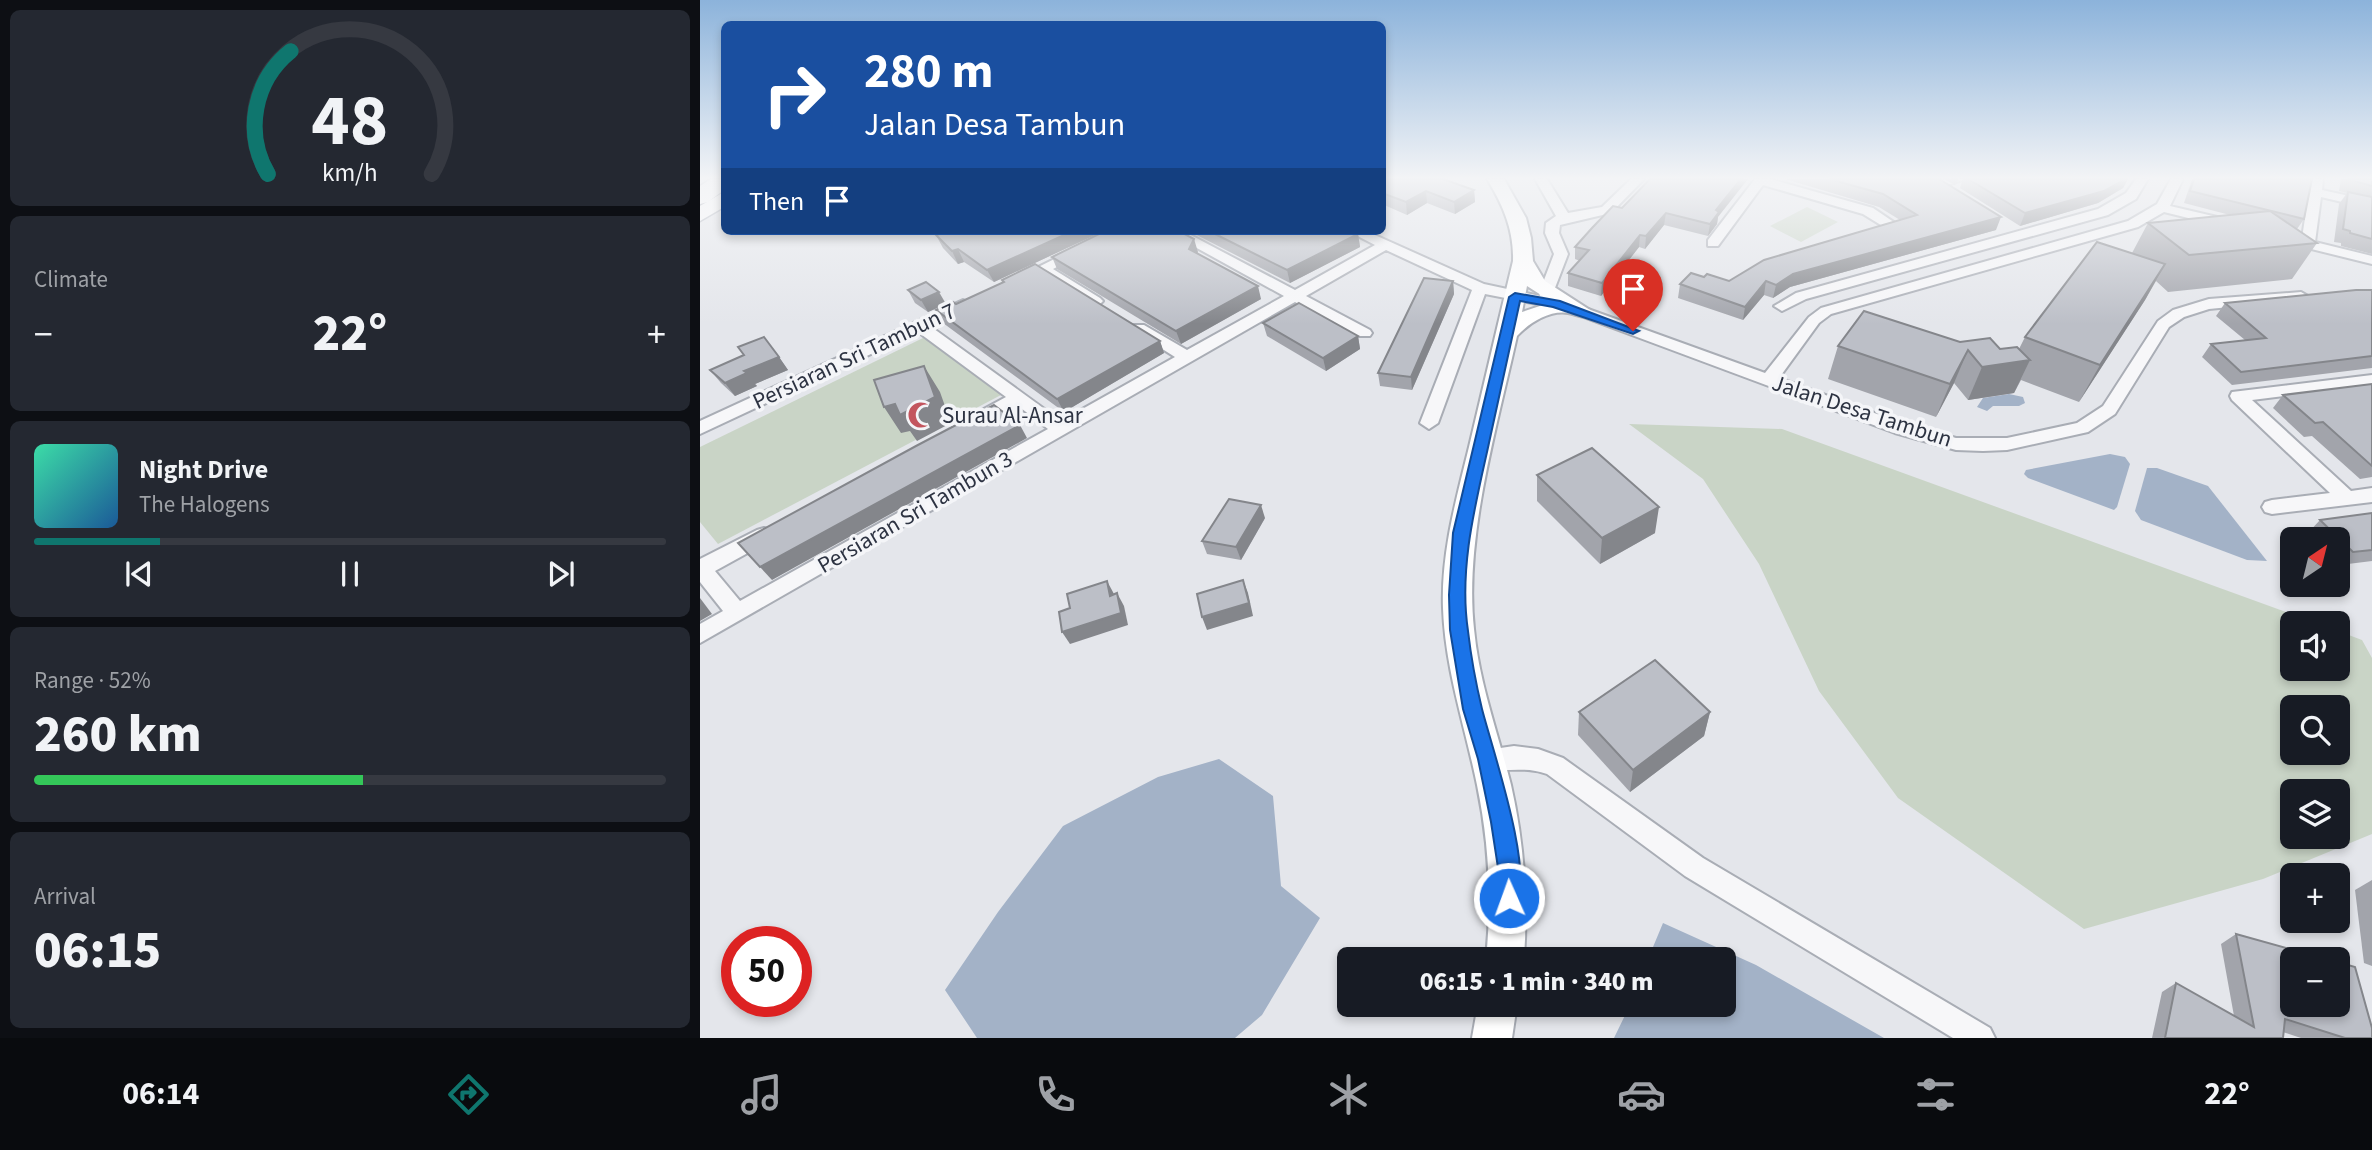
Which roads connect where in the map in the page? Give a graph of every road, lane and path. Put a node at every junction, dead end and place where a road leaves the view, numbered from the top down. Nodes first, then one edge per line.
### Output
1 (1520, 227) edge
2 (1551, 227) edge
3 (1725, 227) edge
4 (2030, 227) edge
5 (2121, 227) edge
6 (2310, 227) edge
7 (2012, 232) junction
8 (1114, 235) edge
9 (1180, 235) edge
10 (1364, 235) edge
11 (2272, 235) edge
12 (1713, 243) dead end
13 (2308, 244) junction
14 (1385, 245) junction
15 (2042, 251) junction
16 (2372, 260) edge
17 (1523, 261) junction
18 (1042, 269) junction
19 (1006, 285) edge
20 (1480, 288) junction
21 (1546, 293) junction
22 (2320, 294) edge
23 (982, 296) edge
24 (1296, 297) junction
25 (1515, 297) junction
26 (1575, 310) junction
27 (1814, 320) junction
28 (920, 326) junction
29 (1364, 332) dead end
30 (1506, 334) junction
31 (1186, 357) junction
32 (2372, 380) edge
33 (1768, 381) junction
34 (1017, 398) junction
35 (1429, 423) dead end
36 (700, 428) edge
37 (1060, 429) junction
38 (957, 431) edge
39 (2372, 495) edge
40 (2347, 498) junction
41 (2272, 507) dead end
42 (775, 530) edge
43 (701, 568) edge
44 (737, 613) junction
45 (700, 634) edge
46 (1488, 759) junction
47 (1506, 947) edge
48 (1496, 1017) edge
49 (1492, 1038) edge
50 (1980, 1038) edge

1 - 17 main road
2 - 21 street
3 - 12 street
4 - 7 street
5 - 15 street
6 - 13 street
7 - 15 street
7 - 27 street
8 - 18 street
9 - 24 street
10 - 14 street
11 - 13 street
13 - 16 street
14 - 20 street
14 - 24 street, Persiaran Sri Tambun 3
15 - 27 street
17 - 21 main road
17 - 25 main road
18 - 19 street
18 - 31 street
20 - 25 street, Jalan Desa Tambun
20 - 35 street
21 - 26 main road
22 - 33 street, Jalan Desa Tambun
23 - 28 street, Persiaran Sri Tambun 7
24 - 29 street
24 - 31 street, Persiaran Sri Tambun 3
25 - 26 street, Jalan Desa Tambun
25 - 30 main road
26 - 30 main road
26 - 33 street, Jalan Desa Tambun
27 - 33 street
28 - 34 street
28 - 36 street, Persiaran Sri Tambun 7
30 - 46 main road
31 - 37 street, Persiaran Sri Tambun 3
32 - 40 street
34 - 37 street
34 - 38 street
37 - 44 street, Persiaran Sri Tambun 3
39 - 40 street
40 - 41 street
42 - 43 street
43 - 44 street
44 - 45 street, Persiaran Sri Tambun 3
46 - 47 main road
46 - 50 street
48 - 49 main road

